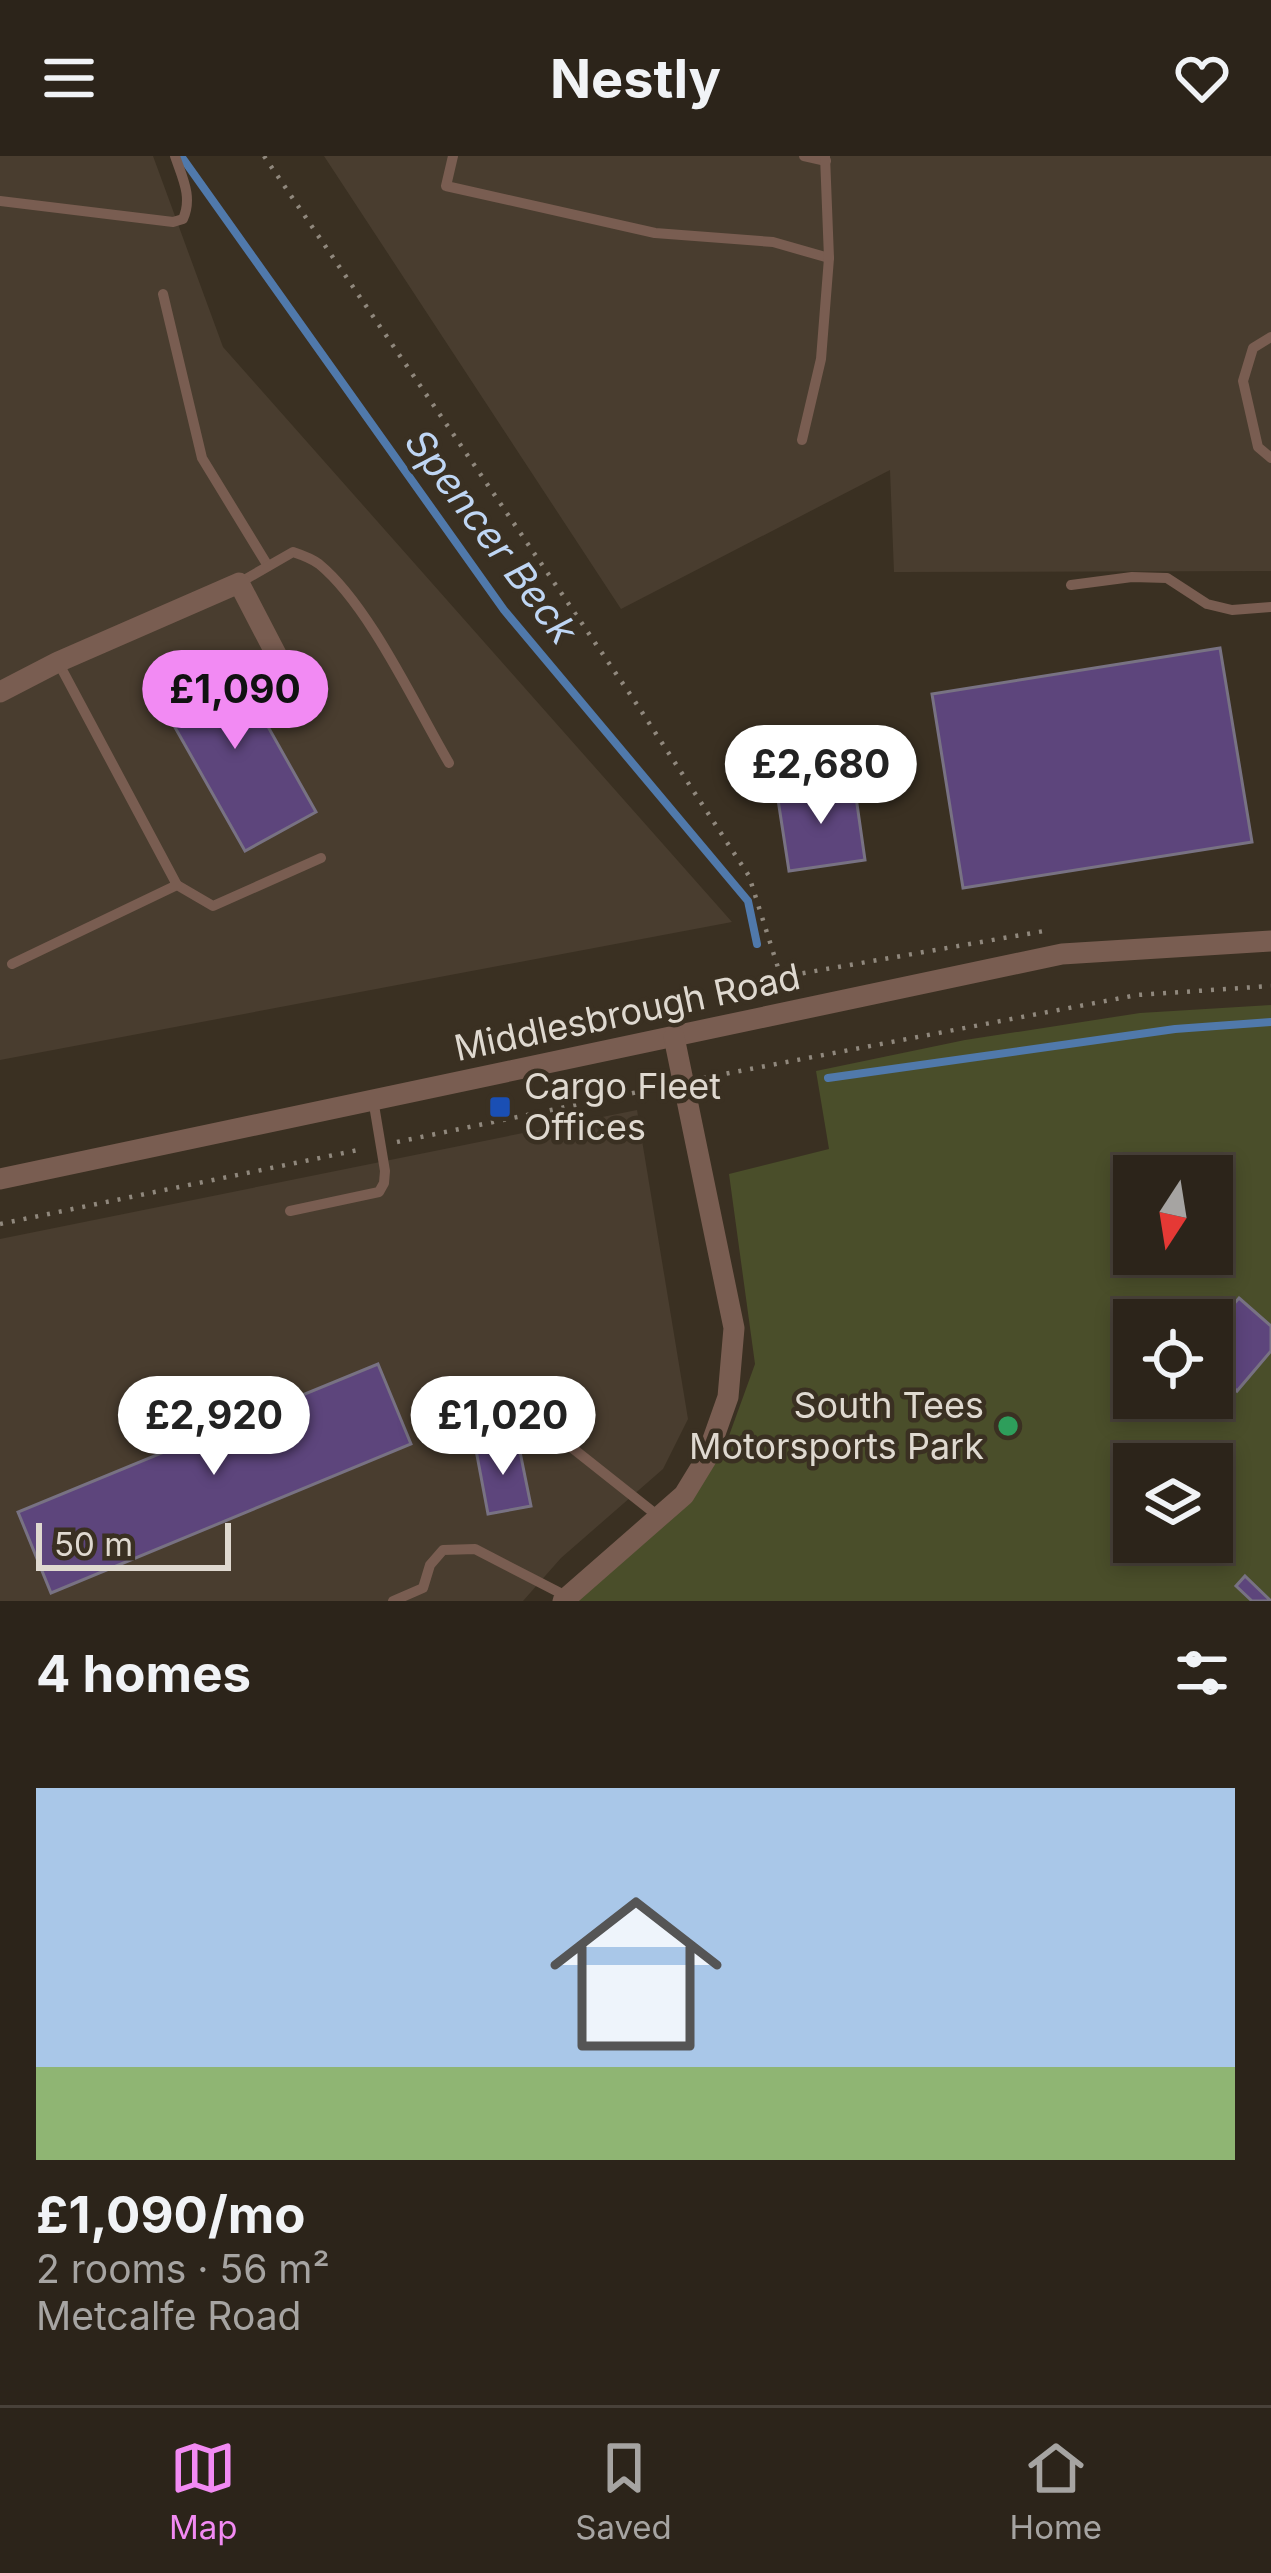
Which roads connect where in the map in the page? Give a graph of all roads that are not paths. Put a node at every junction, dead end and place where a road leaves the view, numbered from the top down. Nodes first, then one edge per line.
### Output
1 (175, 156) edge
2 (453, 156) edge
3 (804, 156) edge
4 (825, 159) edge
5 (0, 201) edge
6 (829, 258) junction
7 (163, 294) dead end
8 (1271, 337) edge
9 (802, 440) dead end
10 (1271, 458) edge
11 (268, 566) junction
12 (239, 583) junction
13 (1071, 585) dead end
14 (1271, 607) edge
15 (277, 656) dead end
16 (58, 662) junction
17 (0, 692) edge
18 (449, 763) dead end
19 (322, 858) dead end
20 (177, 885) junction
21 (1271, 941) edge
22 (12, 964) dead end
23 (674, 1037) junction
24 (373, 1099) junction
25 (2, 1171) edge
26 (290, 1210) dead end
27 (537, 1420) dead end
28 (661, 1518) junction
29 (566, 1599) edge
30 (393, 1601) edge

1 - 5 lane
2 - 6 lane
3 - 4 lane
4 - 6 lane
6 - 9 lane
7 - 11 lane
8 - 10 lane
11 - 12 lane
11 - 18 lane
12 - 15 street
12 - 16 street
13 - 14 lane
16 - 17 street
16 - 20 lane
19 - 20 lane
20 - 22 lane
21 - 23 street, Middlesbrough Road
23 - 24 street, Middlesbrough Road
23 - 28 street
24 - 25 street, Middlesbrough Road
24 - 26 lane
27 - 28 lane
28 - 29 street
29 - 30 lane

